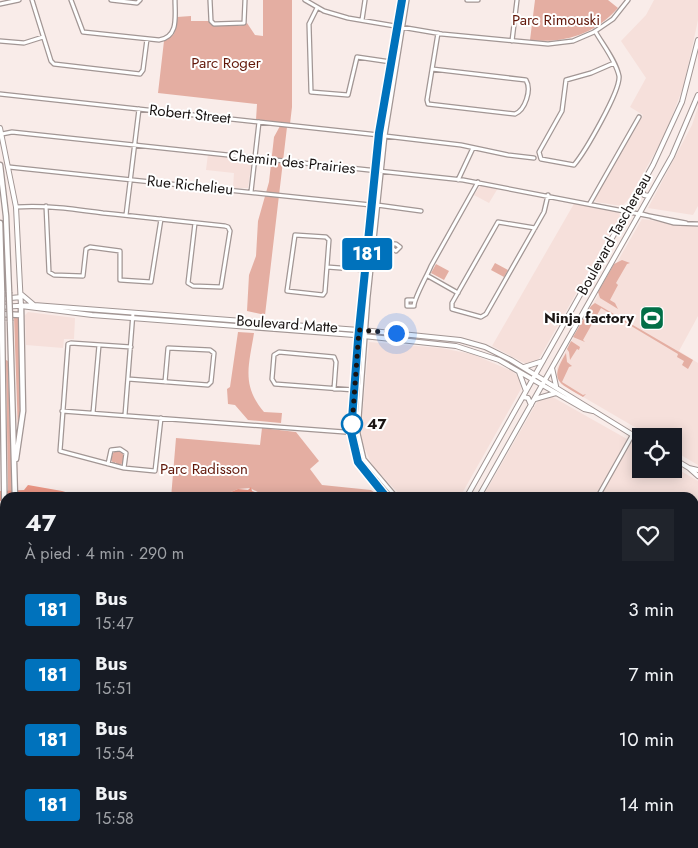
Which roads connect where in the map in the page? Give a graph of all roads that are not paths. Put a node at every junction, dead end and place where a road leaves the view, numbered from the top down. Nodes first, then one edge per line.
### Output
1 (19, 0) edge
2 (32, 0) edge
3 (71, 0) edge
4 (111, 0) edge
5 (140, 0) edge
6 (175, 0) edge
7 (210, 0) edge
8 (245, 0) edge
9 (305, 0) edge
10 (365, 0) edge
11 (402, 0) edge
12 (407, 0) edge
13 (467, 0) edge
14 (478, 0) edge
15 (516, 0) edge
16 (628, 0) edge
17 (0, 4) edge
18 (317, 8) junction
19 (362, 20) junction
20 (397, 26) junction
21 (402, 27) junction
22 (595, 32) junction
23 (438, 33) junction
24 (43, 37) junction
25 (147, 39) junction
26 (698, 40) edge
27 (0, 41) edge
28 (512, 41) junction
29 (391, 62) junction
30 (614, 63) junction
31 (432, 69) junction
32 (0, 94) edge
33 (698, 95) edge
34 (139, 109) junction
35 (640, 117) dead end
36 (260, 122) junction
37 (0, 128) edge
38 (2, 134) junction
39 (379, 135) junction
40 (384, 136) junction
41 (134, 145) junction
42 (473, 148) junction
43 (255, 158) junction
44 (534, 158) dead end
45 (0, 164) edge
46 (9, 167) junction
47 (375, 171) junction
48 (381, 171) junction
49 (130, 179) junction
50 (458, 180) junction
51 (478, 182) junction
52 (640, 188) junction
53 (251, 192) junction
54 (548, 195) junction
55 (649, 196) junction
56 (590, 203) junction
57 (372, 205) junction
58 (377, 205) junction
59 (46, 206) junction
60 (16, 208) junction
61 (628, 210) junction
62 (421, 211) dead end
63 (640, 212) junction
64 (126, 215) junction
65 (161, 219) junction
66 (0, 222) edge
67 (196, 223) junction
68 (698, 224) edge
69 (618, 227) junction
70 (535, 228) junction
71 (627, 234) junction
72 (373, 243) junction
73 (385, 244) dead end
74 (327, 267) junction
75 (365, 270) junction
76 (370, 271) junction
77 (428, 276) junction
78 (458, 293) junction
79 (21, 295) junction
80 (0, 299) edge
81 (413, 300) dead end
82 (34, 305) junction
83 (0, 306) edge
84 (21, 306) junction
85 (133, 313) junction
86 (0, 314) edge
87 (21, 315) junction
88 (133, 319) junction
89 (359, 330) junction
90 (365, 330) junction
91 (358, 336) junction
92 (365, 337) junction
93 (99, 345) junction
94 (131, 347) junction
95 (544, 359) junction
96 (524, 367) junction
97 (552, 367) junction
98 (518, 371) junction
99 (536, 374) junction
100 (128, 379) junction
101 (533, 379) junction
102 (545, 380) junction
103 (165, 382) junction
104 (542, 384) junction
105 (556, 386) junction
106 (334, 389) junction
107 (354, 390) junction
108 (526, 391) junction
109 (556, 393) junction
110 (523, 397) junction
111 (534, 399) junction
112 (531, 405) junction
113 (62, 410) junction
114 (593, 411) junction
115 (94, 413) junction
116 (125, 415) junction
117 (161, 418) junction
118 (351, 432) junction
119 (358, 433) junction
120 (632, 434) joint
121 (0, 464) edge
122 (108, 464) junction
123 (682, 464) edge
124 (14, 468) junction
125 (124, 468) junction
126 (689, 468) junction
127 (698, 470) edge
128 (698, 476) edge
129 (4, 491) joint
130 (15, 492) edge
131 (382, 492) edge
132 (392, 492) edge
133 (469, 492) edge
134 (481, 492) edge
135 (600, 492) edge

1 - 17 street
2 - 24 street
3 - 25 street
4 - 5 street
6 - 25 street
7 - 8 street
9 - 18 street
10 - 19 street
11 - 20 street
12 - 21 street
13 - 14 street
15 - 28 street
16 - 22 street
18 - 19 street
18 - 29 street
19 - 20 street
20 - 21 street
20 - 29 street
21 - 23 street
21 - 40 street
22 - 28 street
22 - 30 street
23 - 28 street
23 - 31 street
24 - 25 street
24 - 27 street
26 - 52 main road, Boulevard Taschereau
29 - 39 street
30 - 30 street
31 - 31 street
32 - 34 street, Robert Street
33 - 55 main road, Boulevard Taschereau
34 - 36 street, Robert Street
34 - 41 street
35 - 56 street
36 - 39 street, Robert Street
36 - 43 street
37 - 38 main road
38 - 41 street, Chemin des Prairies
38 - 46 main road
39 - 47 street
40 - 42 street
40 - 48 street
41 - 43 street, Chemin des Prairies
41 - 49 street
42 - 44 street
42 - 50 street
43 - 47 street, Chemin des Prairies
43 - 53 street
45 - 124 highway, bridge
46 - 49 street, Rue Richelieu
46 - 60 main road
47 - 48 street, Chemin des Prairies
47 - 57 street
48 - 50 street, Chemin des Prairies
48 - 58 street
49 - 53 street, Rue Richelieu
49 - 64 street
50 - 51 street, Chemin des Prairies
51 - 54 street, Chemin des Prairies
51 - 77 street
52 - 55 main road
52 - 61 main road, Boulevard Taschereau
53 - 57 street, Rue Richelieu
54 - 56 street, Chemin des Prairies
54 - 70 street
55 - 63 main road, Boulevard Taschereau
56 - 61 street, Chemin des Prairies
57 - 75 street
58 - 62 street
58 - 72 street
59 - 60 street
59 - 64 street
59 - 65 street
60 - 79 main road
61 - 63 street, Chemin des Prairies
61 - 69 main road, Boulevard Taschereau
63 - 68 street, Chemin des Prairies
63 - 71 main road, Boulevard Taschereau
64 - 65 street
65 - 67 street
66 - 129 highway, bridge
67 - 67 street
69 - 71 main road
69 - 95 main road, Boulevard Taschereau
70 - 78 street
70 - 78 street
71 - 97 main road, Boulevard Taschereau
72 - 73 street
72 - 76 street
74 - 74 street
74 - 75 street
75 - 76 street
75 - 89 street
76 - 90 street
77 - 78 street
77 - 81 street
79 - 80 main road
79 - 82 main road
79 - 84 main road
82 - 84 main road, Boulevard Matte
82 - 85 main road, Boulevard Matte
83 - 84 main road, Boulevard Matte
84 - 87 highway
84 - 88 main road, Boulevard Matte
85 - 88 street
85 - 89 main road, Boulevard Matte
86 - 87 highway
87 - 124 highway
88 - 91 main road, Boulevard Matte
88 - 94 street
89 - 90 main road, Boulevard Matte
89 - 91 street
90 - 92 street
90 - 96 main road, Boulevard Matte
91 - 92 main road, Boulevard Matte
91 - 107 street
92 - 98 main road, Boulevard Matte
92 - 119 street
93 - 94 street
93 - 113 street
93 - 115 street
94 - 100 street
95 - 96 main road
95 - 97 main road
95 - 99 main road, Boulevard Taschereau
96 - 99 main road, Boulevard Matte
97 - 102 main road, Boulevard Taschereau
97 - 105 main road
98 - 101 main road, Boulevard Matte
98 - 108 main road
99 - 101 main road, Boulevard Taschereau
99 - 102 main road, Boulevard Matte
100 - 103 street
100 - 116 street
101 - 104 main road, Boulevard Matte
101 - 108 main road, Boulevard Taschereau
102 - 104 main road, Boulevard Taschereau
102 - 105 main road, Boulevard Matte
103 - 103 street
104 - 109 main road, Boulevard Matte
104 - 111 main road, Boulevard Taschereau
105 - 114 main road, Boulevard Matte
106 - 106 street
106 - 107 street
107 - 118 street
108 - 110 main road, Boulevard Taschereau
109 - 111 main road
109 - 114 main road, Boulevard Matte
110 - 112 main road
110 - 133 main road, Boulevard Taschereau
111 - 112 main road, Boulevard Taschereau
112 - 134 main road, Boulevard Taschereau
113 - 115 street
113 - 122 street
114 - 120 main road, Boulevard Matte
115 - 116 street
116 - 117 street
117 - 118 street
117 - 125 street
118 - 119 street
118 - 131 street
119 - 132 street
120 - 135 street
121 - 129 highway
122 - 125 street
122 - 125 street
123 - 126 main road
124 - 130 highway
126 - 127 main road
126 - 128 main road

